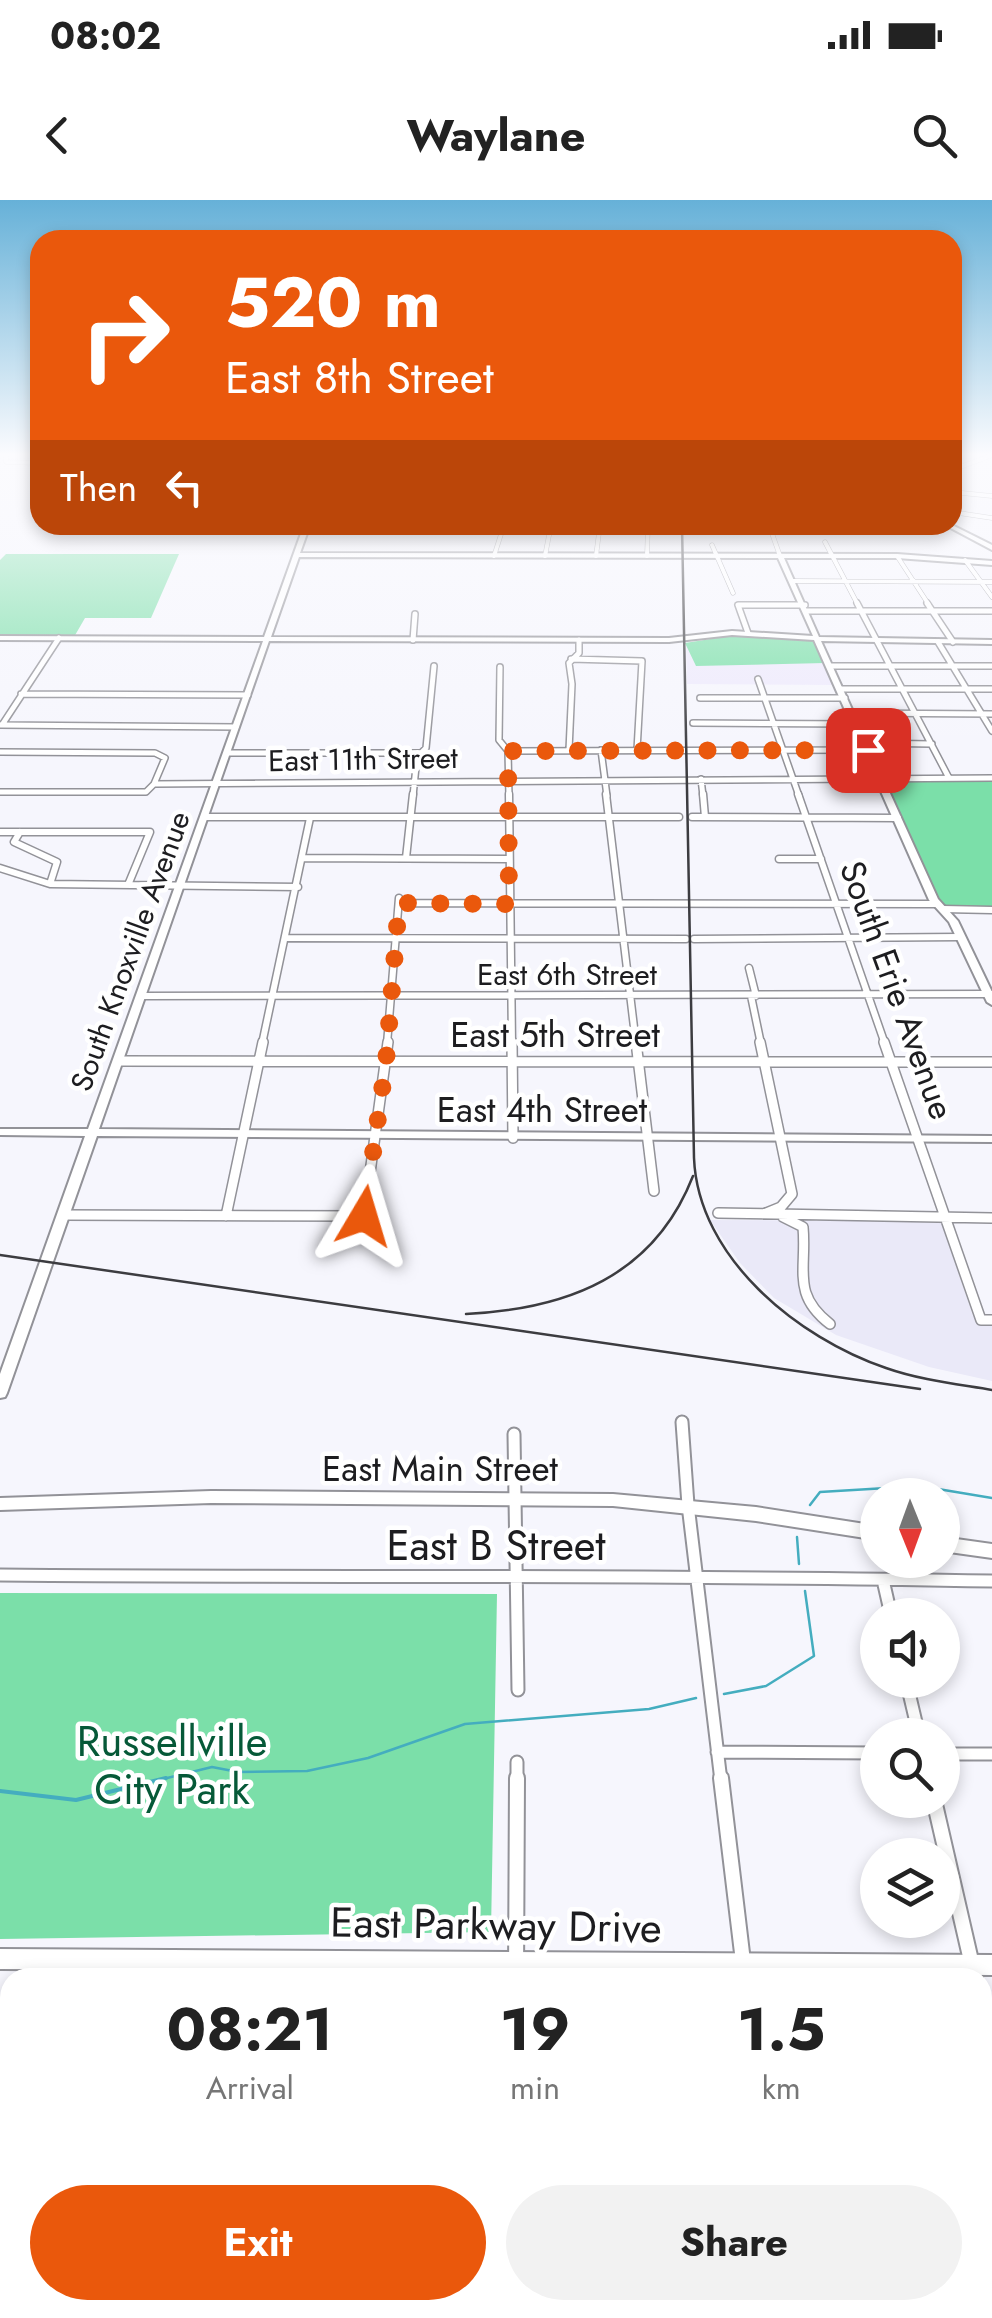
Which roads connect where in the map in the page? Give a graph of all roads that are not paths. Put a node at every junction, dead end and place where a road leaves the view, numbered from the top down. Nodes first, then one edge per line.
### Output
1 (296, 554) edge
2 (379, 555) edge
3 (494, 556) joint
4 (545, 556) joint
5 (596, 556) joint
6 (646, 556) joint
7 (719, 556) junction
8 (780, 556) junction
9 (834, 556) junction
10 (897, 556) junction
11 (965, 560) junction
12 (992, 563) edge
13 (793, 581) junction
14 (847, 582) junction
15 (913, 582) junction
16 (982, 582) junction
17 (992, 582) edge
18 (733, 594) dead end
19 (992, 596) edge
20 (738, 605) joint
21 (806, 608) junction
22 (863, 611) junction
23 (932, 611) junction
24 (992, 611) edge
25 (415, 614) dead end
26 (748, 633) junction
27 (0, 638) edge
28 (59, 638) junction
29 (818, 638) junction
30 (267, 640) junction
31 (412, 640) junction
32 (580, 640) junction
33 (878, 641) junction
34 (938, 642) junction
35 (953, 642) junction
36 (992, 642) edge
37 (572, 659) junction
38 (434, 666) dead end
39 (830, 666) junction
40 (892, 666) junction
41 (954, 666) junction
42 (992, 666) edge
43 (500, 667) dead end
44 (758, 679) dead end
45 (904, 689) junction
46 (968, 690) junction
47 (992, 690) edge
48 (21, 694) junction
49 (843, 694) junction
50 (248, 695) junction
51 (700, 698) dead end
52 (764, 698) junction
53 (852, 714) junction
54 (916, 714) junction
55 (982, 714) junction
56 (992, 714) edge
57 (692, 724) dead end
58 (773, 724) junction
59 (856, 724) junction
60 (1, 725) edge
61 (236, 727) junction
62 (992, 730) edge
63 (932, 744) junction
64 (866, 747) junction
65 (569, 750) junction
66 (601, 750) junction
67 (637, 750) junction
68 (782, 750) junction
69 (508, 751) junction
70 (0, 752) edge
71 (227, 753) junction
72 (420, 753) junction
73 (949, 778) junction
74 (992, 778) edge
75 (880, 779) junction
76 (415, 780) junction
77 (507, 780) junction
78 (603, 780) junction
79 (701, 780) junction
80 (792, 780) junction
81 (155, 782) junction
82 (217, 782) junction
83 (0, 792) edge
84 (205, 817) junction
85 (692, 817) dead end
86 (705, 817) junction
87 (310, 818) junction
88 (410, 818) junction
89 (506, 818) junction
90 (606, 818) junction
91 (679, 818) dead end
92 (806, 818) junction
93 (898, 818) junction
94 (0, 832) edge
95 (20, 832) junction
96 (303, 858) junction
97 (406, 858) junction
98 (779, 858) dead end
99 (821, 858) junction
100 (508, 859) junction
101 (0, 868) edge
102 (50, 884) junction
103 (128, 885) junction
104 (298, 887) junction
105 (181, 888) junction
106 (619, 903) junction
107 (837, 903) junction
108 (509, 904) junction
109 (940, 906) junction
110 (992, 910) edge
111 (848, 936) junction
112 (960, 937) junction
113 (288, 938) junction
114 (397, 938) junction
115 (510, 938) junction
116 (623, 938) junction
117 (749, 968) dead end
118 (868, 995) junction
119 (142, 996) junction
120 (274, 996) junction
121 (393, 996) junction
122 (512, 996) junction
123 (629, 996) junction
124 (753, 996) junction
125 (991, 997) edge
126 (118, 1061) junction
127 (260, 1061) junction
128 (386, 1062) junction
129 (763, 1062) junction
130 (893, 1062) junction
131 (992, 1062) edge
132 (512, 1063) junction
133 (638, 1063) junction
134 (0, 1132) edge
135 (91, 1134) junction
136 (242, 1137) junction
137 (374, 1138) junction
138 (512, 1138) junction
139 (648, 1138) junction
140 (782, 1139) junction
141 (921, 1140) junction
142 (992, 1140) edge
143 (654, 1190) dead end
144 (718, 1213) dead end
145 (64, 1215) junction
146 (226, 1216) junction
147 (761, 1216) junction
148 (781, 1216) junction
149 (947, 1218) junction
150 (992, 1218) edge
151 (987, 1320) edge
152 (830, 1324) dead end
153 (0, 1349) edge
154 (16, 1350) junction
155 (0, 1394) edge
156 (682, 1422) dead end
157 (514, 1434) dead end
158 (510, 1500) junction
159 (0, 1504) edge
160 (688, 1505) junction
161 (860, 1530) edge
162 (960, 1546) edge
163 (992, 1550) edge
164 (0, 1575) edge
165 (696, 1575) junction
166 (518, 1579) junction
167 (883, 1580) junction
168 (992, 1581) edge
169 (887, 1598) edge
170 (518, 1690) dead end
171 (717, 1752) junction
172 (860, 1753) edge
173 (960, 1754) edge
174 (992, 1754) edge
175 (516, 1762) dead end
176 (939, 1818) edge
177 (0, 1960) edge
178 (48, 1968) edge
179 (516, 1968) edge
180 (744, 1968) edge
181 (980, 1968) edge

1 - 30 street, South Knoxville Avenue
2 - 3 street
3 - 4 street
4 - 5 street
5 - 6 street
6 - 7 street
7 - 8 street
7 - 18 street
8 - 9 street
8 - 13 street
9 - 10 street
9 - 14 street
10 - 11 street
10 - 15 street
11 - 12 street
11 - 16 street
13 - 14 street
13 - 21 street
14 - 15 street
14 - 22 street
15 - 16 street
15 - 23 street
16 - 17 street
16 - 19 street
20 - 21 street
20 - 26 street
21 - 22 street
21 - 29 street
22 - 23 street
22 - 33 street
23 - 24 street
23 - 35 street
25 - 31 street
26 - 29 street
26 - 32 street
27 - 28 street
28 - 30 street
28 - 48 street
29 - 33 street
29 - 39 street
30 - 31 street
30 - 50 street, South Knoxville Avenue
31 - 32 street
32 - 37 street
33 - 34 street
33 - 40 street
34 - 35 street
34 - 41 street
35 - 36 street
37 - 65 street
37 - 67 street
38 - 72 street
39 - 40 street
39 - 49 street
40 - 41 street
40 - 45 street
41 - 42 street
41 - 46 street
43 - 69 street
44 - 52 street, South Erie Avenue
45 - 46 street
45 - 49 street
45 - 54 street
46 - 47 street
46 - 55 street
48 - 50 street
48 - 60 street
49 - 52 street
49 - 53 street
50 - 61 street, South Knoxville Avenue
51 - 52 street
52 - 58 street, South Erie Avenue
53 - 54 street
53 - 59 street
54 - 55 street
54 - 63 street
55 - 56 street
55 - 62 street
57 - 58 street
58 - 59 street
58 - 68 street, South Erie Avenue
59 - 64 street
60 - 61 street
61 - 71 street, South Knoxville Avenue
63 - 64 street
63 - 73 street
64 - 68 street
64 - 75 street
65 - 66 street
65 - 69 street
66 - 67 street
66 - 78 street
67 - 68 street
68 - 80 street, South Erie Avenue
69 - 77 street
70 - 81 street
71 - 72 street
71 - 82 street, South Knoxville Avenue
72 - 76 street
73 - 74 street, East 11th Street
73 - 75 street, East 11th Street
75 - 80 street, East 11th Street
75 - 93 street
76 - 77 street, East 11th Street
76 - 82 street, East 11th Street
76 - 88 street
77 - 78 street, East 11th Street
77 - 89 street
78 - 79 street, East 11th Street
78 - 90 street
79 - 80 street, East 11th Street
79 - 86 street
80 - 92 street, South Erie Avenue
81 - 82 street, East 11th Street
81 - 83 street, East 11th Street
82 - 84 street, South Knoxville Avenue
84 - 87 street
84 - 105 street, South Knoxville Avenue
85 - 86 street
86 - 92 street
87 - 88 street
87 - 96 street
88 - 89 street
88 - 97 street
89 - 90 street
89 - 100 street
90 - 91 street
90 - 106 street
92 - 93 street
92 - 99 street, South Erie Avenue
93 - 109 street
94 - 95 street
95 - 102 street
95 - 103 street
96 - 97 street
96 - 104 street
97 - 100 street
98 - 99 street
99 - 107 street, South Erie Avenue
100 - 108 street
101 - 102 street
102 - 103 street
103 - 105 street
104 - 105 street
104 - 113 street
105 - 119 street, South Knoxville Avenue
106 - 107 street
106 - 108 street
106 - 116 street
107 - 109 street
107 - 111 street, South Erie Avenue
108 - 114 street
108 - 115 street
109 - 110 street
109 - 112 street
111 - 112 street
111 - 116 street
111 - 118 street, South Erie Avenue
112 - 125 street
113 - 114 street
113 - 120 street
114 - 115 street
114 - 121 street
115 - 116 street
115 - 122 street
116 - 123 street
117 - 124 street
118 - 124 street, East 6th Street
118 - 125 street, East 6th Street
118 - 130 street, South Erie Avenue
119 - 120 street, East 6th Street
119 - 126 street, South Knoxville Avenue
120 - 121 street, East 6th Street
120 - 127 street
121 - 122 street, East 6th Street
121 - 128 street
122 - 123 street, East 6th Street
122 - 132 street
123 - 124 street, East 6th Street
123 - 133 street
124 - 129 street
126 - 127 street, East 5th Street
126 - 135 street, South Knoxville Avenue
127 - 128 street, East 5th Street
127 - 136 street
128 - 132 street, East 5th Street
128 - 137 street
129 - 130 street, East 5th Street
129 - 133 street, East 5th Street
129 - 140 street
130 - 131 street, East 5th Street
130 - 141 street, South Erie Avenue
132 - 133 street, East 5th Street
132 - 138 street
133 - 139 street
134 - 135 street, East 4th Street
135 - 136 street, East 4th Street
135 - 145 street, South Knoxville Avenue
136 - 137 street, East 4th Street
136 - 146 street
137 - 138 street, East 4th Street
137 - 146 street
138 - 139 street, East 4th Street
139 - 140 street, East 4th Street
139 - 143 street
140 - 141 street, East 4th Street
140 - 147 street
141 - 142 street, East 4th Street
141 - 149 street, South Erie Avenue
144 - 147 street
145 - 146 street
145 - 154 street, South Knoxville Avenue
147 - 148 street
148 - 149 street
148 - 152 street
149 - 150 street
149 - 151 street, South Erie Avenue
153 - 154 street
154 - 155 street, South Knoxville Avenue
156 - 160 street
157 - 158 street
158 - 159 main road, East Main Street
158 - 160 main road, East Main Street
158 - 166 street
160 - 161 main road, East Main Street
160 - 165 street
162 - 163 main road
164 - 166 street, East B Street
165 - 166 street, East B Street
165 - 167 street, East B Street
165 - 171 street
166 - 170 street
167 - 168 street, East B Street
167 - 169 street
171 - 172 street
171 - 180 street
173 - 174 street
175 - 179 street
176 - 181 street
177 - 178 street, East Parkway Drive

